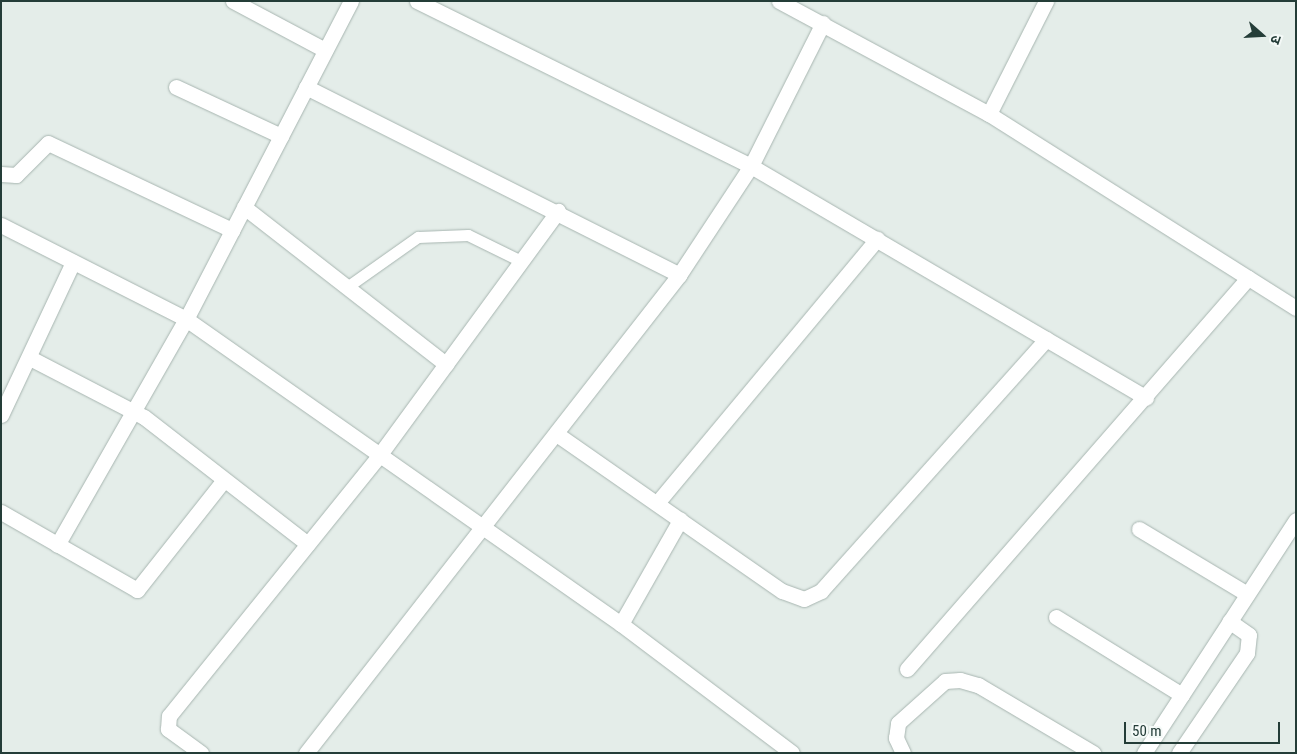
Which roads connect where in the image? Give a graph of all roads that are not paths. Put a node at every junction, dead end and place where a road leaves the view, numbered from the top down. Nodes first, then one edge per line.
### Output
1 (233, 1) edge
2 (351, 1) edge
3 (417, 1) edge
4 (779, 1) edge
5 (1046, 1) edge
6 (823, 23) junction
7 (325, 50) junction
8 (176, 87) dead end
9 (306, 87) junction
10 (989, 114) junction
11 (281, 136) junction
12 (751, 166) junction
13 (1, 174) edge
14 (244, 207) junction
15 (558, 211) junction
16 (1, 225) edge
17 (232, 230) junction
18 (877, 239) junction
19 (521, 261) junction
20 (73, 262) junction
21 (679, 275) junction
22 (1248, 278) junction
23 (347, 287) junction
24 (1296, 308) edge
25 (186, 319) junction
26 (1046, 339) junction
27 (30, 358) junction
28 (446, 364) junction
29 (1146, 398) junction
30 (133, 410) junction
31 (1, 415) edge
32 (558, 435) junction
33 (378, 457) junction
34 (224, 480) junction
35 (657, 504) junction
36 (1, 512) edge
37 (680, 520) junction
38 (1296, 520) edge
39 (483, 529) junction
40 (1139, 529) dead end
41 (308, 544) junction
42 (56, 545) junction
43 (1247, 594) junction
44 (1056, 617) dead end
45 (1229, 621) junction
46 (620, 624) junction
47 (907, 669) dead end
48 (1182, 695) junction
49 (201, 753) edge
50 (306, 753) edge
51 (792, 753) edge
52 (903, 753) edge
53 (1093, 753) edge
54 (1144, 753) edge
55 (1179, 753) edge

1 - 7 street
2 - 7 street
3 - 12 street
4 - 6 street
5 - 10 street
6 - 10 street
6 - 12 street
7 - 9 street
8 - 11 street
9 - 11 street
9 - 15 street
10 - 22 street
11 - 14 street
12 - 18 street
12 - 21 street
13 - 17 street
14 - 17 street
14 - 23 street
15 - 19 street
15 - 21 street
16 - 20 street
17 - 25 street
18 - 26 street
18 - 35 street
19 - 23 lane
19 - 28 street
20 - 25 street
20 - 27 street
21 - 32 street
22 - 24 street
22 - 29 street
23 - 28 street
25 - 30 street
25 - 33 street
26 - 29 street
26 - 37 street
27 - 30 street
27 - 31 street
28 - 33 street
29 - 47 street
30 - 34 street
30 - 42 street
32 - 35 street
32 - 39 street
33 - 39 street
33 - 41 street
34 - 41 street
34 - 42 street
35 - 37 street
36 - 42 street
37 - 46 street
38 - 43 street
39 - 46 street
39 - 50 street
40 - 43 street
41 - 49 street
43 - 45 street
44 - 48 street
45 - 48 street
45 - 55 street
46 - 51 street
48 - 54 street
52 - 53 street

